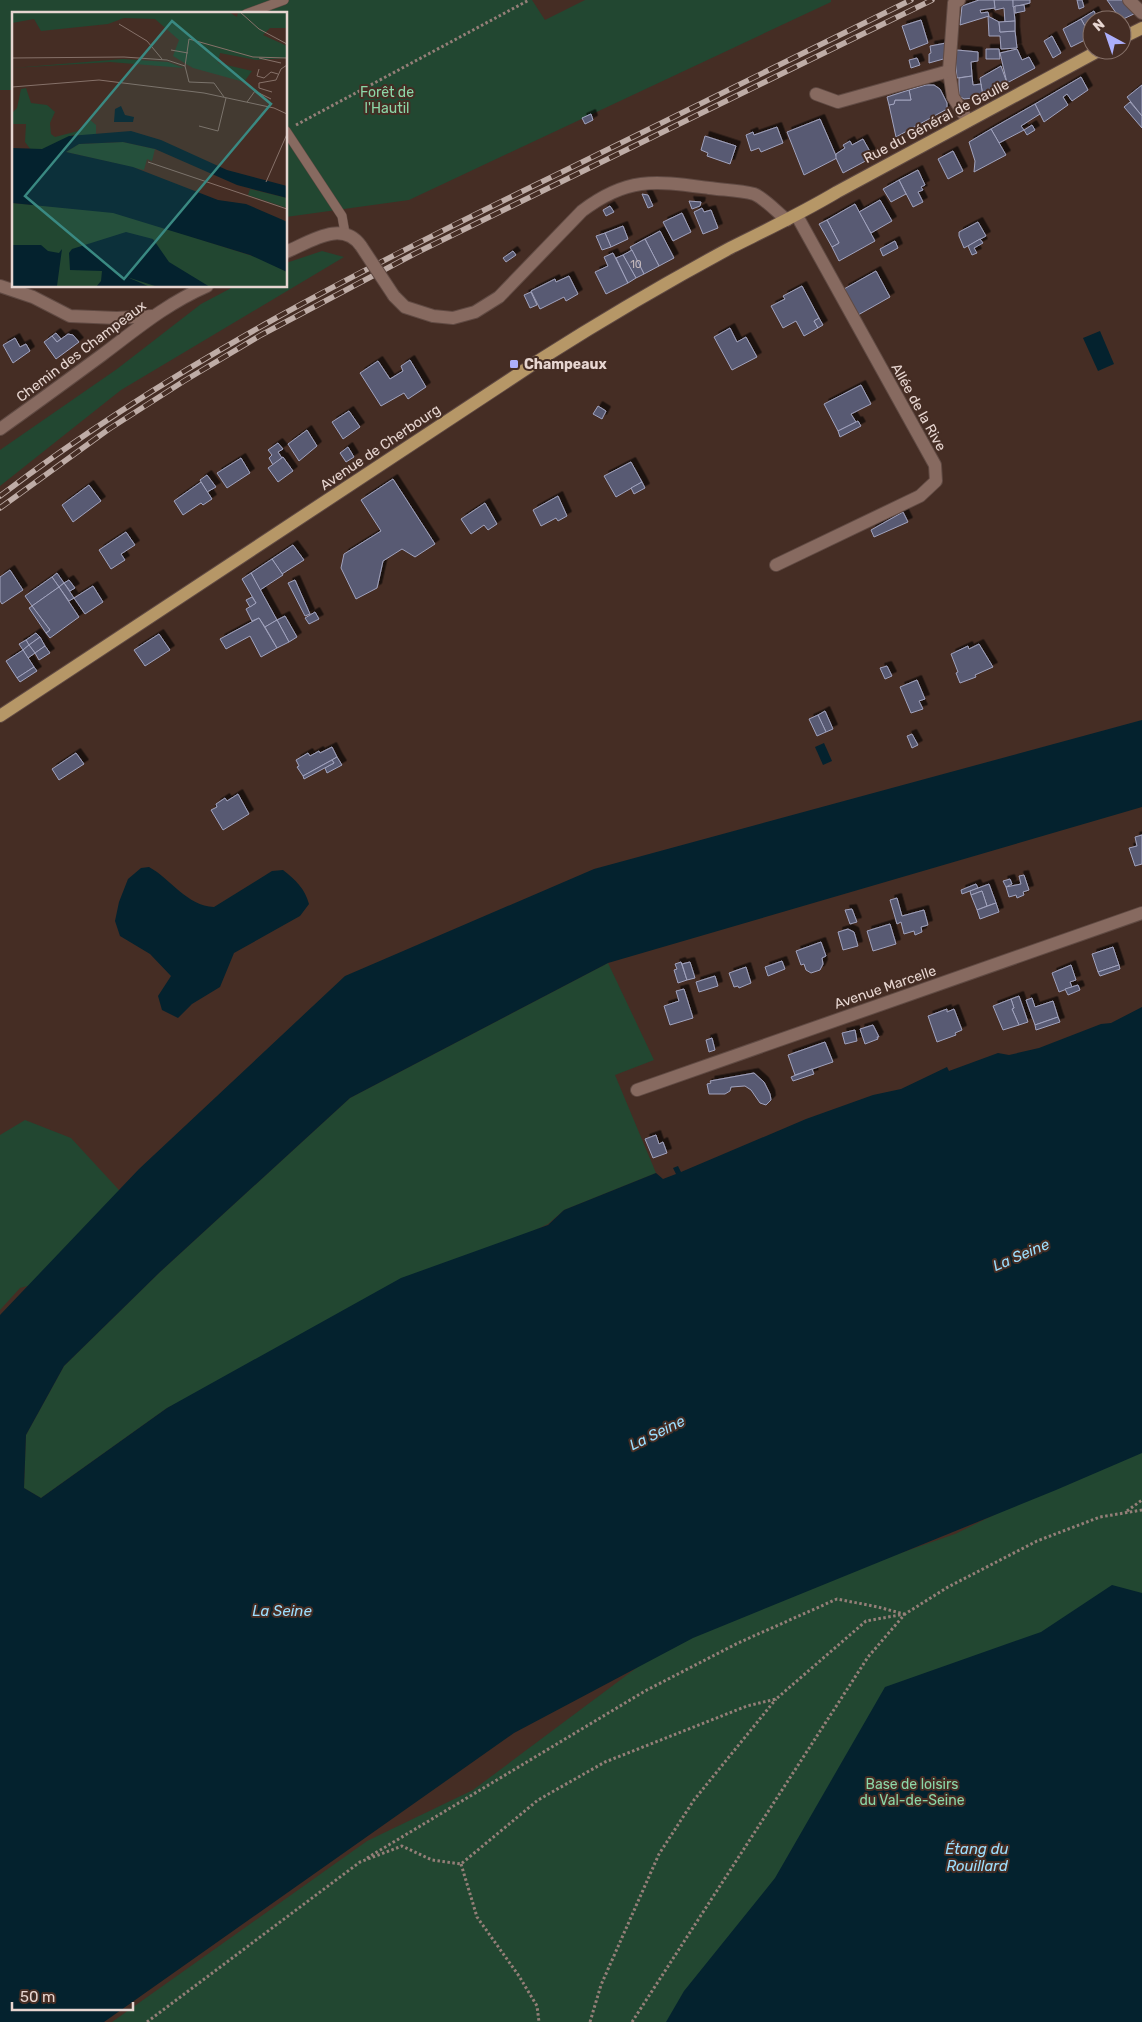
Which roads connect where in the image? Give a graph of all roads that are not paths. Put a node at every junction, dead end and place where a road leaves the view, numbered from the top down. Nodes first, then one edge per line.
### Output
1 (284, 0) edge
2 (959, 0) edge
3 (1129, 0) edge
4 (251, 12) edge
5 (1142, 13) edge
6 (1082, 60) edge
7 (949, 71) junction
8 (816, 94) dead end
9 (968, 122) junction
10 (288, 134) edge
11 (792, 218) junction
12 (344, 233) junction
13 (288, 251) edge
14 (0, 286) edge
15 (202, 288) edge
16 (152, 316) junction
17 (0, 429) edge
18 (776, 565) dead end
19 (0, 716) edge
20 (1142, 913) edge
21 (637, 1090) dead end

1 - 4 lane
2 - 7 street
3 - 5 street
6 - 9 main road, Rue du Général de Gaulle
7 - 8 street
7 - 9 street
9 - 11 main road, Rue du Général de Gaulle
10 - 12 lane
11 - 12 street, bridge
11 - 18 street, Allée de la Rive
11 - 19 main road, Avenue de Cherbourg
12 - 13 street
14 - 16 street
15 - 16 street, Chemin des Champeaux
16 - 17 street, Chemin des Champeaux
20 - 21 street, Avenue Marcelle

